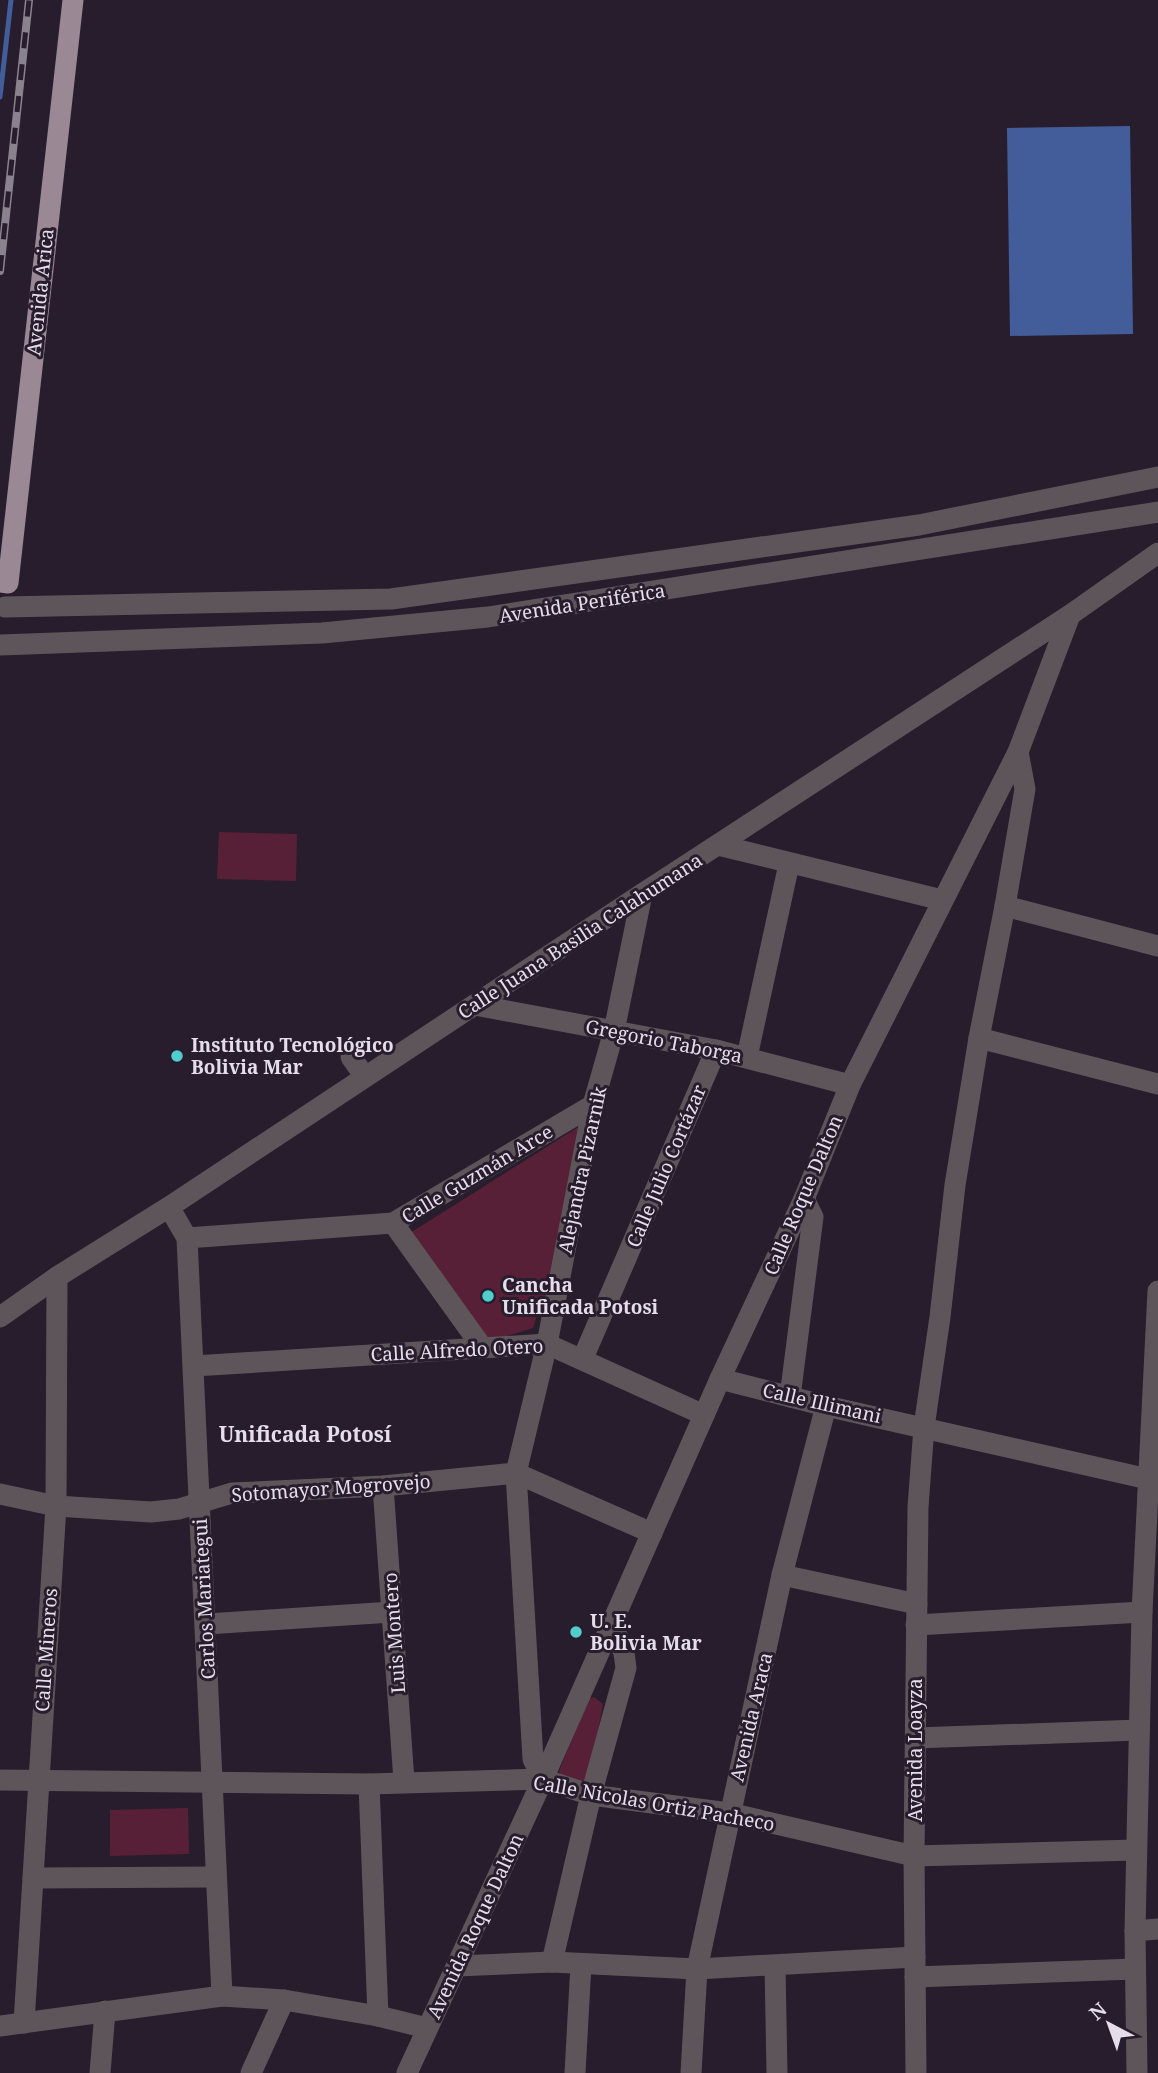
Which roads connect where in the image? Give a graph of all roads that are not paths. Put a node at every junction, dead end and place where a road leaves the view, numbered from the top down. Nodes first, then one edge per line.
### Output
1 (73, 0) edge
2 (1158, 477) edge
3 (1158, 512) edge
4 (1158, 553) edge
5 (4, 583) edge
6 (5, 607) junction
7 (1070, 615) junction
8 (1, 645) edge
9 (0, 652) edge
10 (1018, 752) junction
11 (718, 845) junction
12 (789, 864) junction
13 (642, 894) junction
14 (942, 900) junction
15 (1005, 906) junction
16 (1158, 946) edge
17 (475, 1005) junction
18 (614, 1031) junction
19 (979, 1038) junction
20 (716, 1050) junction
21 (351, 1057) dead end
22 (747, 1057) junction
23 (365, 1077) junction
24 (1158, 1084) edge
25 (850, 1085) junction
26 (593, 1105) junction
27 (804, 1199) junction
28 (169, 1208) junction
29 (393, 1223) junction
30 (187, 1238) junction
31 (57, 1278) junction
32 (1158, 1291) edge
33 (0, 1317) edge
34 (547, 1343) junction
35 (482, 1347) junction
36 (583, 1358) junction
37 (194, 1366) junction
38 (720, 1379) junction
39 (790, 1396) junction
40 (826, 1405) junction
41 (704, 1415) junction
42 (924, 1427) junction
43 (516, 1473) junction
44 (1153, 1479) edge
45 (383, 1486) junction
46 (0, 1494) edge
47 (198, 1503) junction
48 (56, 1506) junction
49 (652, 1533) junction
50 (782, 1575) junction
51 (392, 1612) junction
52 (1142, 1612) junction
53 (916, 1614) junction
54 (612, 1623) junction
55 (206, 1625) junction
56 (1139, 1730) junction
57 (916, 1738) junction
58 (1148, 1767) edge
59 (543, 1779) junction
60 (0, 1780) edge
61 (37, 1780) junction
62 (404, 1781) junction
63 (211, 1783) junction
64 (369, 1784) junction
65 (592, 1795) junction
66 (730, 1813) junction
67 (1136, 1850) junction
68 (914, 1856) junction
69 (215, 1877) junction
70 (33, 1878) junction
71 (1158, 1929) edge
72 (1135, 1931) junction
73 (552, 1962) junction
74 (582, 1964) junction
75 (457, 1966) junction
76 (775, 1966) junction
77 (915, 1967) junction
78 (698, 1969) junction
79 (1135, 1969) junction
80 (222, 1996) junction
81 (284, 2000) junction
82 (105, 2011) junction
83 (378, 2016) junction
84 (24, 2023) junction
85 (0, 2026) edge
86 (427, 2028) junction
87 (100, 2073) edge
88 (251, 2073) edge
89 (407, 2073) edge
90 (575, 2073) edge
91 (691, 2073) edge
92 (777, 2073) edge
93 (916, 2073) edge
94 (1137, 2073) edge

1 - 5 main road, Avenida Arica
2 - 6 street, Avenida Periférica
3 - 8 street, Avenida Periférica
4 - 7 street, Calle Juana Basilia Calahumana
5 - 6 street
6 - 8 street
7 - 10 street, Calle Roque Dalton
7 - 11 street, Calle Juana Basilia Calahumana
8 - 9 street
10 - 14 street, Calle Roque Dalton
10 - 15 street, Avenida Loayza
11 - 12 street
11 - 13 street, Calle Juana Basilia Calahumana
12 - 14 street
12 - 22 street
13 - 17 street, Calle Juana Basilia Calahumana
13 - 18 street, Alejandra Pizarnik
14 - 25 street, Calle Roque Dalton
15 - 16 street
15 - 19 street, Avenida Loayza
17 - 18 street, Gregorio Taborga
17 - 23 street, Calle Juana Basilia Calahumana
18 - 20 street, Gregorio Taborga
18 - 26 street, Alejandra Pizarnik
19 - 24 street
19 - 42 street, Avenida Loayza
20 - 22 street, Gregorio Taborga
20 - 36 street, Calle Julio Cortázar
21 - 23 street
22 - 25 street, Gregorio Taborga
23 - 28 street, Calle Juana Basilia Calahumana
25 - 27 street, Calle Roque Dalton
26 - 29 street, Calle Guzmán Arce
26 - 34 street, Alejandra Pizarnik
27 - 38 street, Calle Roque Dalton
27 - 39 street
28 - 30 street, Carlos Mariategui
28 - 31 street, Calle Juana Basilia Calahumana
29 - 30 street, Calle Guzmán Arce
29 - 35 street
30 - 37 street, Carlos Mariategui
31 - 33 street, Calle Juana Basilia Calahumana
31 - 48 street, Calle Mineros
32 - 44 street
34 - 35 street, Calle Alfredo Otero
34 - 36 street, Calle Alfredo Otero
34 - 43 street, Alejandra Pizarnik
35 - 37 street, Calle Alfredo Otero
36 - 41 street, Calle Alfredo Otero
37 - 47 street, Carlos Mariategui
38 - 39 street, Calle Illimani
38 - 41 street, Calle Roque Dalton
39 - 40 street, Calle Illimani
40 - 42 street, Calle Illimani
40 - 50 street, Avenida Araca
41 - 49 street, Calle Roque Dalton
42 - 44 street, Calle Illimani
42 - 53 street, Avenida Loayza
43 - 45 street, Sotomayor Mogrovejo
43 - 49 street, Sotomayor Mogrovejo
43 - 59 street, Alejandra Pizarnik
44 - 52 street
45 - 47 street, Sotomayor Mogrovejo
45 - 51 street, Luis Montero
46 - 48 street, Sotomayor Mogrovejo
47 - 48 street, Sotomayor Mogrovejo
47 - 55 street, Carlos Mariategui
48 - 61 street, Calle Mineros
49 - 54 street, Calle Roque Dalton
50 - 53 street
50 - 66 street, Avenida Araca
51 - 55 street
51 - 62 street, Luis Montero
52 - 53 street
52 - 56 street
53 - 57 street, Avenida Loayza
54 - 59 street, Calle Roque Dalton
54 - 65 street
55 - 63 street, Carlos Mariategui
56 - 57 street
56 - 58 street
57 - 68 street, Avenida Loayza
58 - 67 street
59 - 62 street, Calle Nicolas Ortiz Pacheco
59 - 65 street, Calle Nicolas Ortiz Pacheco
59 - 75 street, Avenida Roque Dalton
60 - 61 street, Calle Nicolas Ortiz Pacheco
61 - 63 street, Calle Nicolas Ortiz Pacheco
61 - 70 street, Calle Mineros
62 - 64 street, Calle Nicolas Ortiz Pacheco
63 - 64 street, Calle Nicolas Ortiz Pacheco
63 - 69 street, Carlos Mariategui
64 - 83 street
65 - 66 street, Calle Nicolas Ortiz Pacheco
65 - 73 street
66 - 68 street, Calle Nicolas Ortiz Pacheco
66 - 78 street, Avenida Araca
67 - 68 street, Calle Nicolas Ortiz Pacheco
67 - 72 street
68 - 77 street, Avenida Loayza
69 - 70 street
69 - 80 street, Carlos Mariategui
70 - 84 street, Calle Mineros
71 - 72 street
72 - 79 street
73 - 74 street
73 - 75 street
74 - 78 street
74 - 90 street
75 - 86 street, Avenida Roque Dalton
76 - 77 street
76 - 78 street
76 - 92 street
77 - 79 street
77 - 93 street, Avenida Loayza
78 - 91 street, Avenida Araca
79 - 94 street
80 - 81 street
80 - 82 street
81 - 83 street
81 - 88 street
82 - 84 street
82 - 87 street
83 - 86 street
84 - 85 street
86 - 89 street, Avenida Roque Dalton

